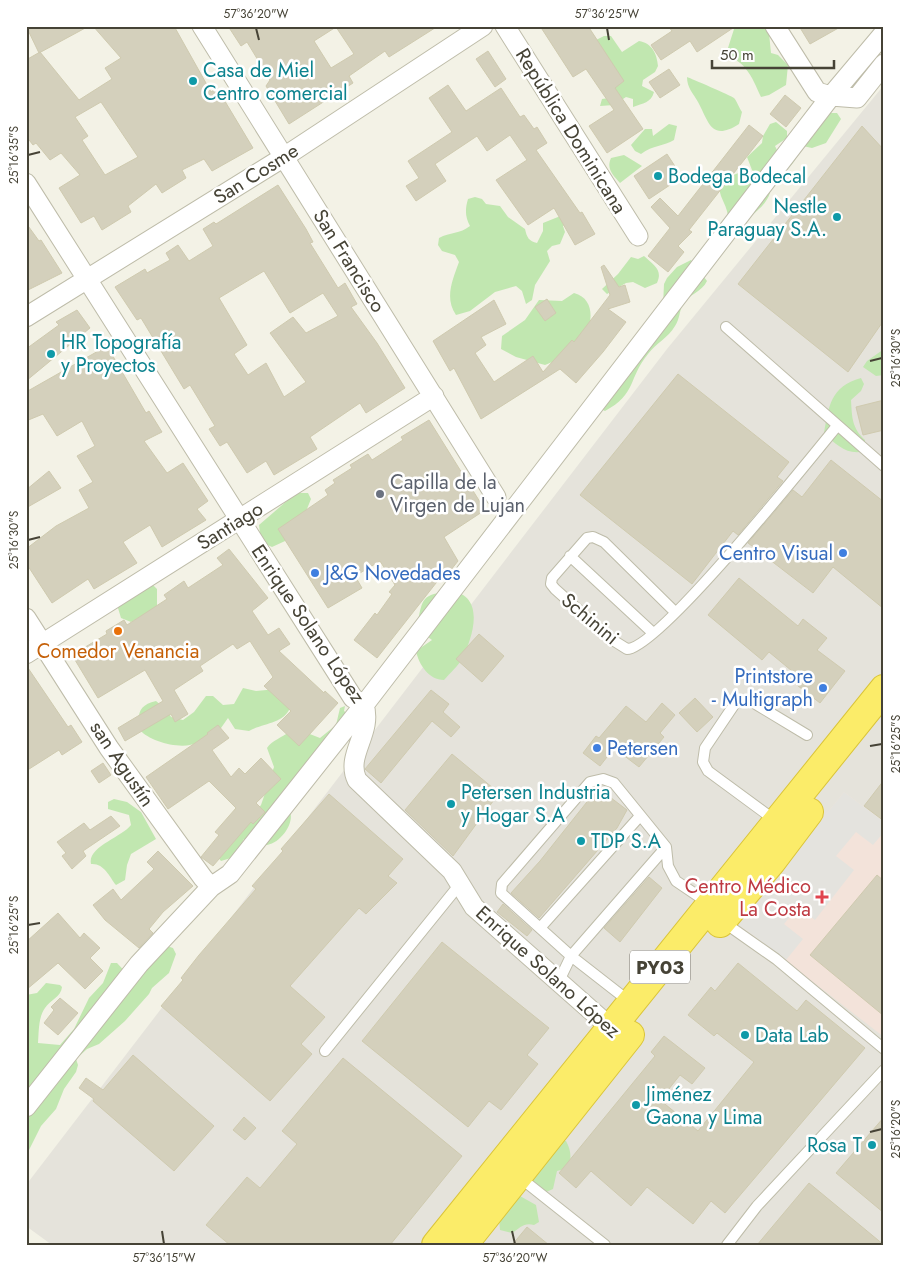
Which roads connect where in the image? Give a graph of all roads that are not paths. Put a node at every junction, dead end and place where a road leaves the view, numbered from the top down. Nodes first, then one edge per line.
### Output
1 (202, 26) edge
2 (484, 26) edge
3 (505, 26) edge
4 (775, 26) edge
5 (884, 33) edge
6 (884, 64) edge
7 (831, 96) junction
8 (284, 156) junction
9 (26, 183) edge
10 (638, 236) dead end
11 (87, 279) junction
12 (26, 318) edge
13 (726, 328) dead end
14 (434, 396) junction
15 (837, 426) junction
16 (884, 466) edge
17 (496, 496) dead end
18 (239, 521) junction
19 (570, 556) junction
20 (675, 612) junction
21 (26, 618) edge
22 (654, 633) junction
23 (43, 644) junction
24 (26, 654) edge
25 (364, 705) junction
26 (879, 706) edge
27 (807, 735) dead end
28 (640, 816) junction
29 (777, 822) junction
30 (666, 847) junction
31 (460, 884) junction
32 (211, 887) junction
33 (716, 913) junction
34 (540, 928) junction
35 (571, 956) junction
36 (559, 981) junction
37 (631, 1003) junction
38 (619, 1034) junction
39 (884, 1049) edge
40 (325, 1050) dead end
41 (884, 1070) edge
42 (26, 1107) edge
43 (510, 1169) junction
44 (436, 1245) edge
45 (463, 1245) edge
46 (605, 1245) edge
47 (727, 1245) edge

1 - 8 street, San Francisco
2 - 8 street, San Cosme
3 - 10 street, República Dominicana
4 - 7 street
5 - 7 street
6 - 7 street
7 - 25 street
8 - 11 street, San Cosme
8 - 14 street, San Francisco
9 - 11 street, Enrique Solano López
11 - 12 street, San Cosme
11 - 18 street, Enrique Solano López
13 - 15 lane
14 - 17 street, San Francisco
14 - 18 street, Santiago
15 - 16 lane
15 - 20 lane, Schinini
18 - 23 street, Santiago
18 - 25 street, Enrique Solano López
19 - 20 lane, Schinini
19 - 22 lane
19 - 22 lane, Schinini
20 - 22 lane, Schinini
21 - 23 street, san Agustín
23 - 24 street, Santiago
23 - 32 street, san Agustín
25 - 31 street, Enrique Solano López
25 - 32 street
26 - 29 highway, PY03
26 - 33 highway, PY03
27 - 29 lane
28 - 30 lane
28 - 34 lane
28 - 34 lane
29 - 33 highway, PY03
30 - 33 lane
30 - 35 lane
31 - 36 street, Enrique Solano López
31 - 40 lane
32 - 42 street
33 - 37 highway, PY03
33 - 38 highway, PY03
33 - 39 lane
34 - 35 lane
35 - 36 lane
35 - 37 lane
36 - 38 street, Enrique Solano López
37 - 38 highway, PY03
38 - 43 highway, PY03
41 - 47 lane
43 - 44 highway, PY03
43 - 45 highway, PY03
43 - 46 lane

